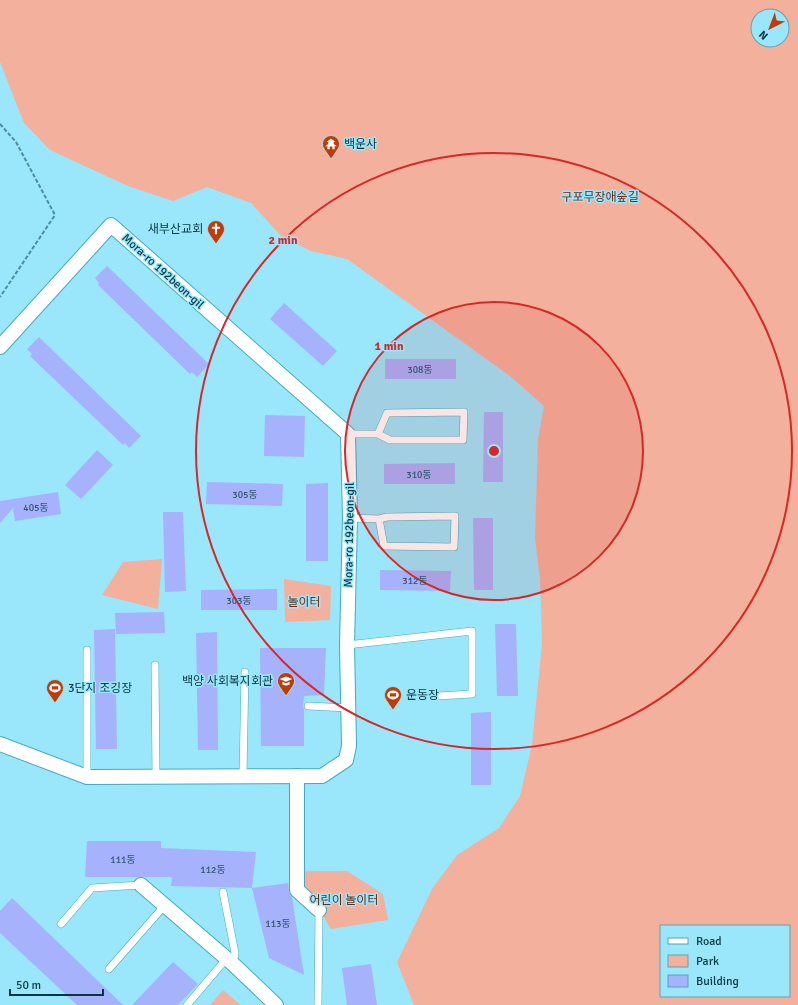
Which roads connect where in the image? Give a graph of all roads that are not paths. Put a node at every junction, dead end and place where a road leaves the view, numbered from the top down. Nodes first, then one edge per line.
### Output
1 (0, 346) edge
2 (348, 434) junction
3 (378, 434) junction
4 (350, 518) junction
5 (379, 519) junction
6 (347, 645) junction
7 (87, 650) dead end
8 (155, 665) dead end
9 (245, 672) dead end
10 (438, 696) dead end
11 (308, 706) dead end
12 (348, 708) junction
13 (0, 744) edge
14 (243, 776) junction
15 (297, 776) junction
16 (87, 777) junction
17 (156, 777) junction
18 (141, 885) joint
19 (223, 892) dead end
20 (165, 905) junction
21 (319, 910) joint
22 (61, 924) dead end
23 (230, 961) junction
24 (109, 969) dead end
25 (187, 1005) edge
26 (276, 1005) edge
27 (318, 1005) edge

1 - 2 street, Mora-ro 192beon-gil
2 - 3 lane
2 - 4 street, Mora-ro 192beon-gil
3 - 3 lane
4 - 5 lane
4 - 6 street, Mora-ro 192beon-gil
5 - 5 lane
6 - 10 lane
6 - 12 street, Mora-ro 192beon-gil
7 - 16 lane
8 - 17 lane
9 - 14 lane
11 - 12 lane
12 - 15 street, Mora-ro 192beon-gil
13 - 16 street, Mora-ro 192beon-gil
14 - 15 street, Mora-ro 192beon-gil
14 - 17 street, Mora-ro 192beon-gil
15 - 21 street
16 - 17 street, Mora-ro 192beon-gil
18 - 20 street
18 - 22 lane
19 - 23 lane
20 - 23 street
20 - 24 lane
21 - 27 lane
23 - 25 lane
23 - 26 street

